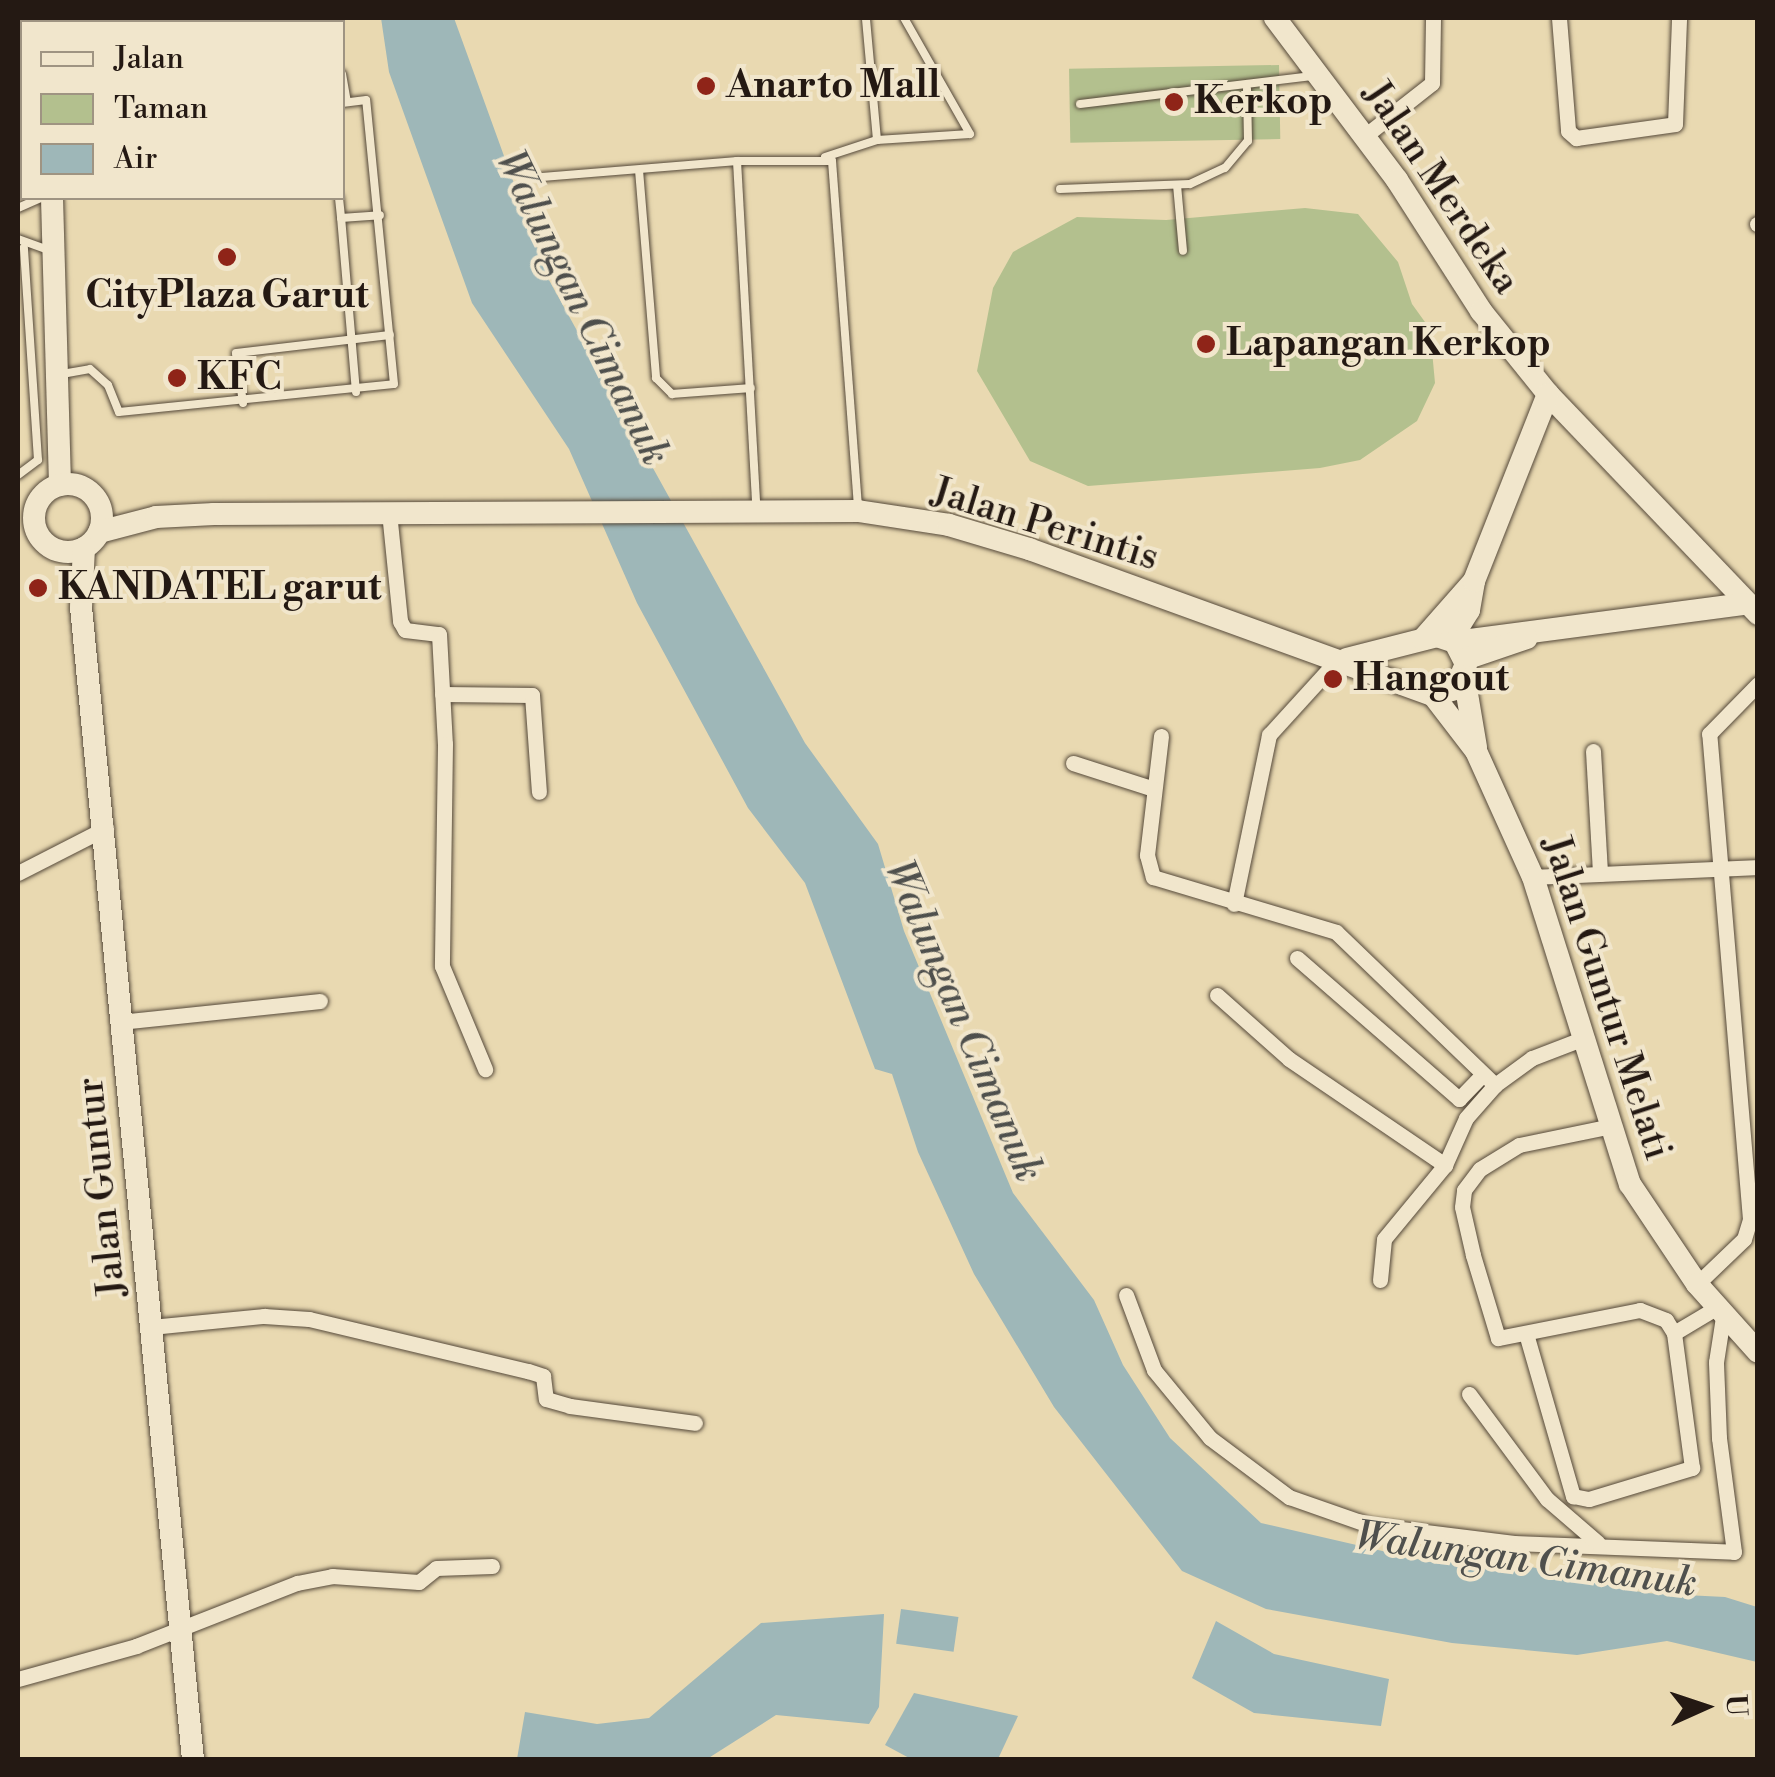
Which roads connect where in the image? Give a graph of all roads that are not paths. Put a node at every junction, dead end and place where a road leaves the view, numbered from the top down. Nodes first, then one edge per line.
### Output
1 (866, 18) edge
2 (904, 18) edge
3 (1275, 18) edge
4 (1433, 18) edge
5 (1559, 18) edge
6 (1679, 18) edge
7 (1322, 75) junction
8 (1247, 89) junction
9 (345, 102) edge
10 (1080, 104) dead end
11 (1366, 136) junction
12 (877, 140) junction
13 (825, 158) junction
14 (736, 161) junction
15 (639, 170) junction
16 (542, 178) dead end
17 (1177, 185) junction
18 (1060, 190) dead end
19 (52, 200) edge
20 (339, 200) edge
21 (380, 215) junction
22 (340, 218) junction
23 (21, 243) edge
24 (54, 251) junction
25 (1183, 251) dead end
26 (390, 336) junction
27 (351, 342) junction
28 (62, 374) junction
29 (751, 388) junction
30 (356, 392) junction
31 (1548, 394) junction
32 (244, 403) junction
33 (18, 475) edge
34 (60, 485) junction
35 (857, 499) junction
36 (98, 502) junction
37 (27, 508) edge
38 (756, 509) junction
39 (389, 512) junction
40 (156, 517) junction
41 (28, 532) edge
42 (82, 544) junction
43 (1474, 581) junction
44 (1751, 609) edge
45 (1419, 642) junction
46 (1459, 654) junction
47 (1344, 658) junction
48 (1758, 684) edge
49 (1425, 691) junction
50 (442, 694) junction
51 (1161, 736) dead end
52 (1476, 750) junction
53 (1593, 751) dead end
54 (1073, 764) dead end
55 (1154, 789) junction
56 (539, 792) dead end
57 (106, 828) junction
58 (1758, 867) edge
59 (1721, 869) junction
60 (18, 873) edge
61 (1600, 874) junction
62 (1532, 877) junction
63 (1234, 904) junction
64 (1297, 958) dead end
65 (1217, 996) dead end
66 (320, 1001) dead end
67 (120, 1022) junction
68 (1584, 1038) junction
69 (484, 1069) dead end
70 (1488, 1080) junction
71 (1607, 1126) junction
72 (1445, 1165) junction
73 (1380, 1280) dead end
74 (1697, 1284) junction
75 (1126, 1295) dead end
76 (1719, 1313) junction
77 (151, 1326) junction
78 (1674, 1332) junction
79 (1527, 1337) junction
80 (1757, 1351) edge
81 (1469, 1394) dead end
82 (695, 1423) dead end
83 (1598, 1543) junction
84 (492, 1566) dead end
85 (178, 1631) junction
86 (18, 1679) edge
87 (192, 1755) edge

1 - 12 lane
2 - 12 lane
3 - 7 street, Jalan Merdeka
4 - 11 street
5 - 6 street
7 - 8 lane
7 - 11 street, Jalan Merdeka
8 - 10 lane
8 - 17 lane
9 - 21 lane
11 - 31 street, Jalan Merdeka
12 - 13 lane
13 - 14 lane
13 - 35 lane
14 - 15 lane
14 - 29 lane
15 - 16 lane
15 - 29 lane
17 - 18 lane
17 - 25 lane
19 - 24 street
20 - 22 lane
21 - 22 lane
21 - 26 lane
22 - 27 lane
23 - 24 lane
23 - 33 lane
24 - 28 street
26 - 27 lane
26 - 30 lane
27 - 30 lane
27 - 32 lane
28 - 32 lane
28 - 34 street
29 - 38 lane
30 - 32 lane
31 - 43 street
31 - 44 street, Jalan Merdeka
34 - 36 street, Jalan Perintis
34 - 37 street
35 - 38 street, Jalan Perintis
35 - 47 street, Jalan Perintis
36 - 40 street, Jalan Perintis
36 - 42 street, Jalan Guntur
37 - 41 street
38 - 39 street, Jalan Perintis
39 - 40 street, Jalan Perintis
39 - 50 street
40 - 42 street, Jalan Perintis
41 - 42 street
42 - 57 street, Jalan Guntur
43 - 45 street
43 - 46 street
44 - 46 street
45 - 46 street
45 - 47 street
45 - 49 street
46 - 49 street
46 - 52 street, Jalan Guntur Melati
47 - 49 street, Jalan Perintis
47 - 63 street
48 - 59 street
49 - 52 street, Jalan Guntur Melati
50 - 56 street
50 - 69 street
51 - 55 street
52 - 62 street, Jalan Guntur Melati
53 - 61 street
54 - 55 street
55 - 63 street
57 - 60 street
57 - 67 street, Jalan Guntur
58 - 59 street
59 - 61 street
59 - 74 street
61 - 62 street
62 - 68 street, Jalan Guntur Melati
63 - 70 street
64 - 70 street
65 - 72 street
66 - 67 street
67 - 77 street, Jalan Guntur
68 - 70 street
68 - 71 street, Jalan Guntur Melati
70 - 72 street
71 - 74 street, Jalan Guntur Melati
71 - 79 street
72 - 73 street
74 - 76 street, Jalan Guntur Melati
75 - 83 street
76 - 78 street
76 - 80 street, Jalan Guntur Melati
76 - 83 street
77 - 82 street
77 - 85 street, Jalan Guntur
78 - 79 street
78 - 79 street
81 - 83 street
84 - 85 street
85 - 86 street
85 - 87 street, Jalan Guntur

